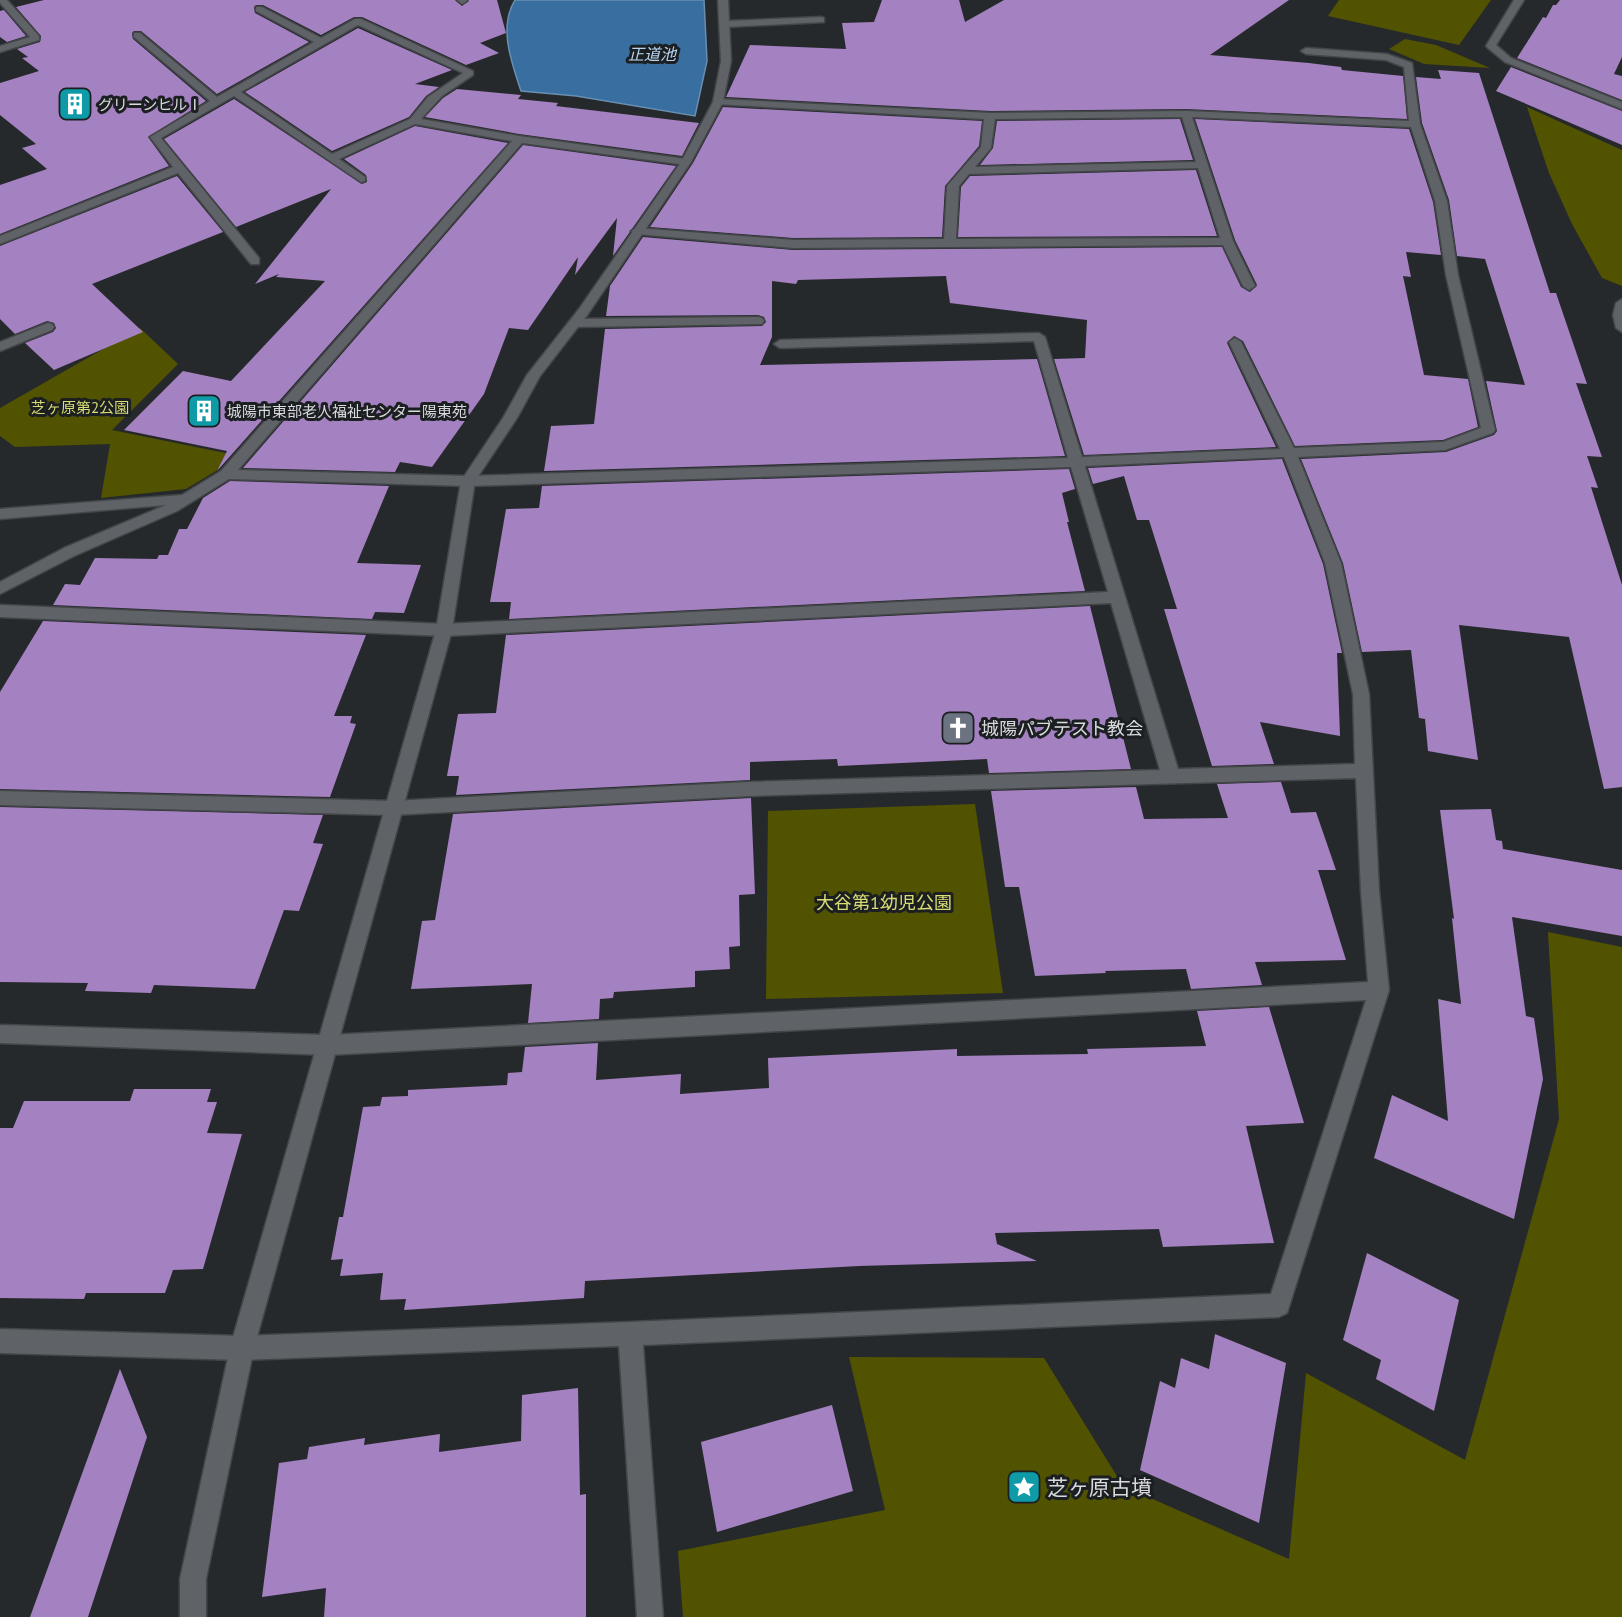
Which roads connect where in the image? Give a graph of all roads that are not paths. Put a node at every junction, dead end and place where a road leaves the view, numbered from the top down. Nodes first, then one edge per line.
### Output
1 (2, 0) edge
2 (723, 0) edge
3 (1519, 0) edge
4 (259, 9) dead end
5 (821, 20) dead end
6 (726, 24) junction
7 (137, 35) dead end
8 (321, 42) junction
9 (0, 49) edge
10 (1306, 51) dead end
11 (235, 92) junction
12 (217, 102) junction
13 (718, 102) junction
14 (1622, 106) edge
15 (1186, 114) junction
16 (990, 116) junction
17 (414, 121) junction
18 (1415, 124) junction
19 (519, 139) junction
20 (331, 158) junction
21 (687, 162) junction
22 (1201, 165) junction
23 (180, 168) junction
24 (966, 171) junction
25 (361, 179) dead end
26 (637, 231) junction
27 (0, 240) edge
28 (1227, 241) junction
29 (950, 242) junction
30 (255, 261) dead end
31 (1249, 286) dead end
32 (758, 321) dead end
33 (574, 323) junction
34 (48, 327) dead end
35 (1235, 342) dead end
36 (780, 344) dead end
37 (0, 347) edge
38 (1288, 453) junction
39 (1074, 462) junction
40 (226, 474) junction
41 (468, 481) junction
42 (187, 498) junction
43 (0, 514) edge
44 (0, 588) edge
45 (1116, 597) junction
46 (0, 611) edge
47 (444, 630) junction
48 (1365, 771) junction
49 (1171, 777) junction
50 (0, 798) edge
51 (393, 808) junction
52 (1379, 990) junction
53 (0, 1034) edge
54 (328, 1045) junction
55 (630, 1334) junction
56 (0, 1341) edge
57 (242, 1348) junction
58 (193, 1617) edge
59 (650, 1617) edge

1 - 9 street
2 - 6 street
3 - 14 street
4 - 8 street
5 - 6 street
6 - 13 street
7 - 12 street
8 - 11 street
8 - 17 street
10 - 18 street
11 - 12 street
11 - 20 street
12 - 23 street
13 - 16 street
13 - 21 street
15 - 16 street
15 - 18 street
15 - 22 street
16 - 24 street
17 - 19 street
17 - 20 street
18 - 38 street
19 - 21 street
19 - 40 street
20 - 25 street
21 - 26 street
22 - 24 street
22 - 28 street
23 - 27 street
23 - 30 street
24 - 29 street
26 - 29 street
26 - 33 street
28 - 29 street
28 - 31 street
32 - 33 street
33 - 41 street
34 - 37 street
35 - 38 street
36 - 39 street
38 - 39 street
38 - 48 street
39 - 41 street
39 - 45 street
40 - 41 street
40 - 42 street
41 - 47 street
42 - 43 street
42 - 44 street
45 - 47 street
45 - 49 street
46 - 47 street
47 - 51 street
48 - 49 street
48 - 52 street
49 - 51 street
50 - 51 street
51 - 54 street
52 - 54 street
52 - 55 street
53 - 54 street
54 - 57 street
55 - 57 street
55 - 59 street
56 - 57 street
57 - 58 street

